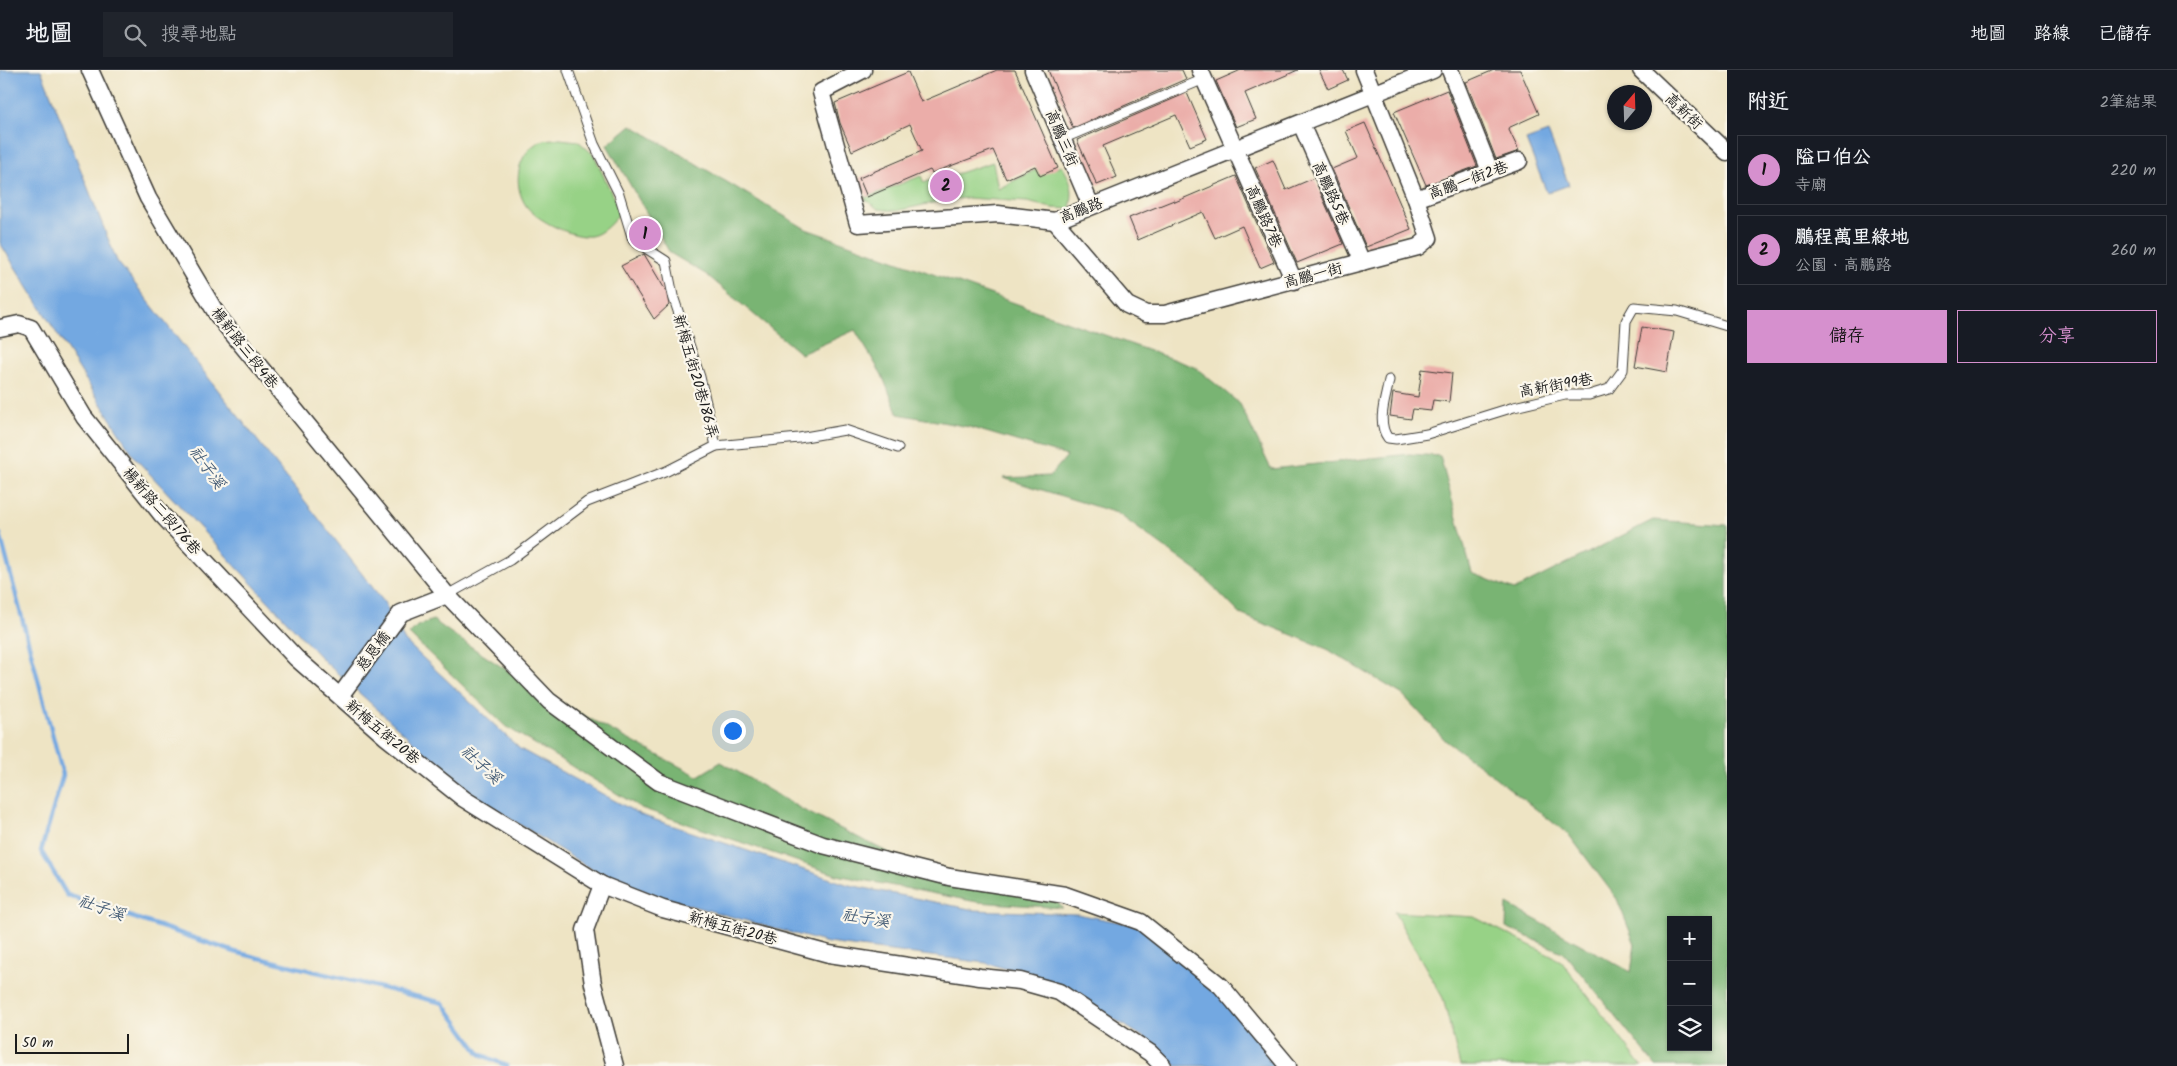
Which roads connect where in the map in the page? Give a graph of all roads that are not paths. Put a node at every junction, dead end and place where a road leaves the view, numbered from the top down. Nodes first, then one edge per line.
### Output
1 (90, 70) edge
2 (568, 70) edge
3 (863, 70) edge
4 (1033, 70) edge
5 (1364, 70) edge
6 (1433, 70) edge
7 (1450, 70) edge
8 (1641, 70) edge
9 (1202, 74) edge
10 (1373, 94) junction
11 (1301, 124) junction
12 (1062, 139) junction
13 (1235, 150) junction
14 (1727, 152) edge
15 (1519, 161) dead end
16 (1490, 171) junction
17 (1416, 199) junction
18 (1090, 206) junction
19 (1055, 221) junction
20 (1362, 262) junction
21 (1294, 281) junction
22 (1727, 326) edge
23 (0, 328) edge
24 (1389, 380) dead end
25 (716, 446) junction
26 (898, 448) dead end
27 (447, 595) junction
28 (401, 613) joint
29 (342, 693) junction
30 (602, 885) junction
31 (615, 1066) edge
32 (1163, 1066) edge
33 (1288, 1066) edge

1 - 27 street, 楊新路三段4巷
2 - 25 lane, 新梅五街20巷186弄
3 - 19 street, 高鵬路
4 - 12 street, 高鵬三街
5 - 10 street, 高鵬一街
6 - 10 street, 高鵬路
7 - 16 street
8 - 14 street, 高新街
9 - 12 lane
9 - 13 street, 高鵬路7巷
10 - 11 street, 高鵬路
10 - 17 street, 高鵬一街
11 - 13 street, 高鵬路
11 - 20 street, 高鵬路5巷
12 - 18 street, 高鵬三街
13 - 18 street, 高鵬路
13 - 21 street, 高鵬路7巷
15 - 16 street, 高鵬一街2巷
16 - 17 street, 高鵬一街2巷
17 - 20 street, 高鵬一街
18 - 19 street, 高鵬路
19 - 21 street, 高鵬一街
20 - 21 street, 高鵬一街
22 - 24 lane, 高新街99巷
23 - 29 street, 楊新路二段176巷
25 - 26 lane
25 - 27 lane, 新梅五街20巷186弄
27 - 28 street, 新梅五街20巷186弄
27 - 33 street, 楊新路三段4巷
28 - 29 street, 慈恩橋
29 - 30 street, 新梅五街20巷
30 - 31 street
30 - 32 street, 新梅五街20巷

